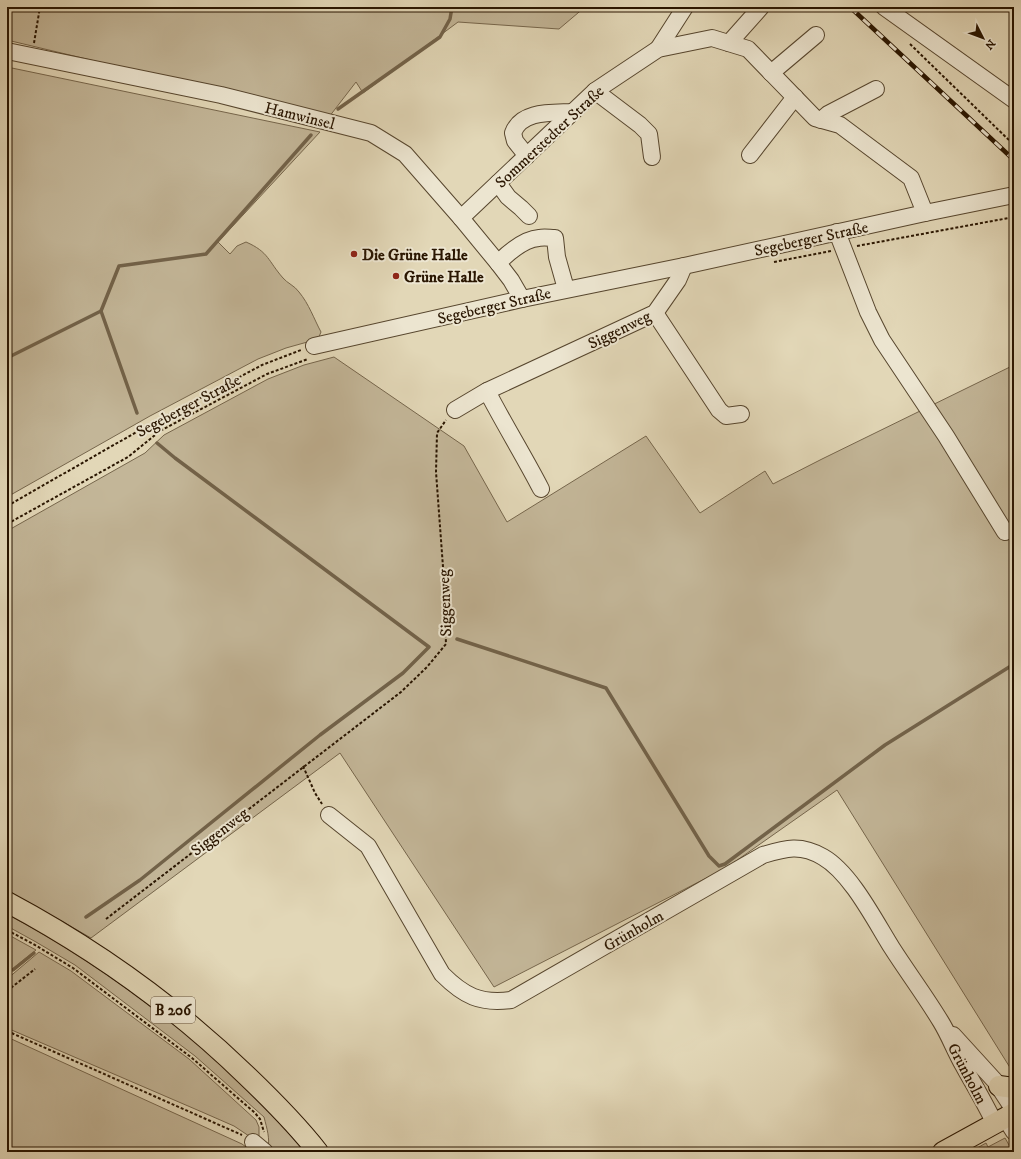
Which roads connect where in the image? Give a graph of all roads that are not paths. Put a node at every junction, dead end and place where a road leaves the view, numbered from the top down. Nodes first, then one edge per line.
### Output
1 (685, 7) edge
2 (761, 7) edge
3 (884, 7) edge
4 (816, 35) dead end
5 (729, 43) junction
6 (658, 49) junction
7 (7, 51) edge
8 (771, 73) junction
9 (876, 89) dead end
10 (595, 91) junction
11 (795, 97) junction
12 (1014, 100) edge
13 (572, 112) junction
14 (821, 120) junction
15 (750, 155) dead end
16 (527, 156) junction
17 (652, 157) dead end
18 (498, 183) junction
19 (1014, 195) edge
20 (925, 213) junction
21 (528, 216) dead end
22 (461, 218) junction
23 (837, 232) junction
24 (498, 264) junction
25 (684, 266) junction
26 (566, 289) junction
27 (522, 299) junction
28 (655, 313) junction
29 (314, 346) road end
30 (487, 391) junction
31 (455, 410) road end
32 (741, 414) dead end
33 (541, 489) dead end
34 (1005, 532) dead end
35 (329, 815) road end
36 (7, 902) edge
37 (941, 1022) junction
38 (1006, 1087) edge
39 (1008, 1119) edge
40 (318, 1152) edge
41 (943, 1152) edge

1 - 6 street
2 - 5 street
3 - 12 street
4 - 8 street
5 - 6 street, Sommerstedter Straße
5 - 8 street, Sommerstedter Straße
6 - 10 street, Sommerstedter Straße
7 - 22 street, Hamwinsel
8 - 11 street, Sommerstedter Straße
9 - 14 street
10 - 13 street, Sommerstedter Straße
10 - 17 street
11 - 14 street, Sommerstedter Straße
11 - 15 street
13 - 16 street, Sommerstedter Straße
13 - 16 street
14 - 20 street, Sommerstedter Straße
16 - 18 street, Sommerstedter Straße
18 - 21 street
18 - 22 street, Sommerstedter Straße
19 - 20 street, Segeberger Straße
20 - 23 street, Segeberger Straße
22 - 24 street, Hamwinsel
23 - 25 street, Segeberger Straße
23 - 34 street
24 - 26 street
24 - 27 street, Hamwinsel
25 - 26 street, Segeberger Straße
25 - 28 street, Siggenweg
26 - 27 street, Segeberger Straße
27 - 29 street, Segeberger Straße
28 - 30 street, Siggenweg
28 - 32 street
30 - 31 street, Siggenweg
30 - 33 street
35 - 37 street, Grünholm
36 - 40 main road, B 206
37 - 38 street, Grünholm
37 - 39 street, Grünholm
38 - 39 street, Grünholm
39 - 41 main road

